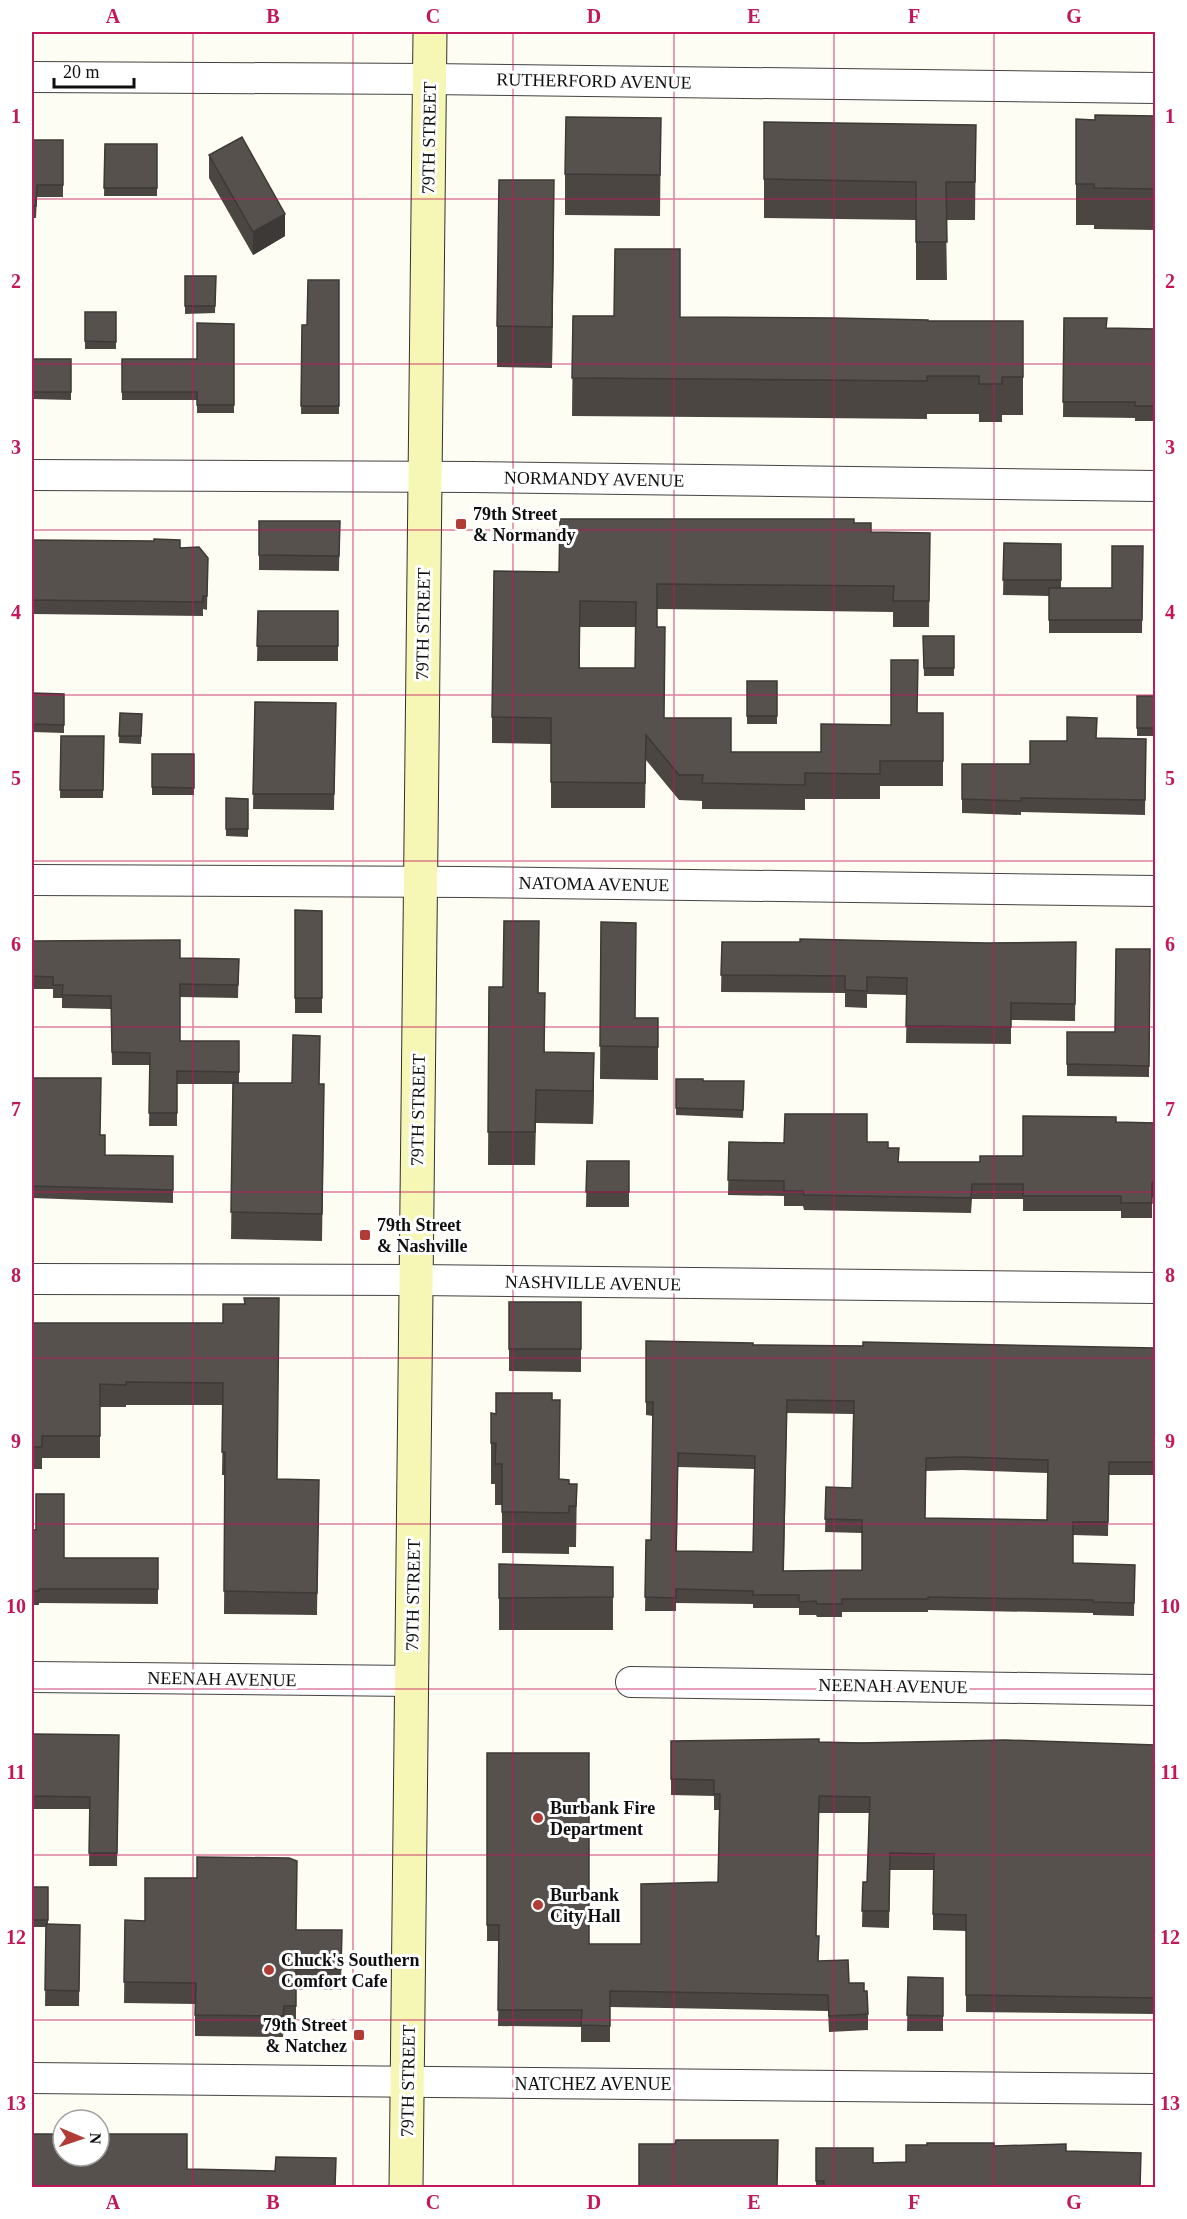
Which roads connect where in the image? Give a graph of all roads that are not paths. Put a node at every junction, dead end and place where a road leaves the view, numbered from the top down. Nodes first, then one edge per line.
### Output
1 (430, 32) edge
2 (32, 77) edge
3 (429, 79) junction
4 (1155, 88) edge
5 (32, 475) edge
6 (425, 477) junction
7 (1155, 486) edge
8 (32, 880) edge
9 (421, 882) junction
10 (1155, 891) edge
11 (32, 1279) edge
12 (416, 1280) junction
13 (1155, 1288) edge
14 (32, 1677) edge
15 (412, 1681) junction
16 (631, 1682) dead end
17 (1155, 1690) edge
18 (32, 2078) edge
19 (408, 2082) junction
20 (1155, 2089) edge
21 (406, 2187) edge

1 - 3 main road, 79TH STREET
2 - 3 street, RUTHERFORD AVENUE
3 - 4 street, RUTHERFORD AVENUE
3 - 6 main road, 79TH STREET
5 - 6 street, NORMANDY AVENUE
6 - 7 street, NORMANDY AVENUE
6 - 9 main road, 79TH STREET
8 - 9 street, NATOMA AVENUE
9 - 10 street, NATOMA AVENUE
9 - 12 main road, 79TH STREET
11 - 12 street, NASHVILLE AVENUE
12 - 13 street, NASHVILLE AVENUE
12 - 15 main road, 79TH STREET
14 - 15 street, NEENAH AVENUE
15 - 19 main road, 79TH STREET
16 - 17 street, NEENAH AVENUE
18 - 19 street, NATCHEZ AVENUE
19 - 20 street, NATCHEZ AVENUE
19 - 21 main road, 79TH STREET

